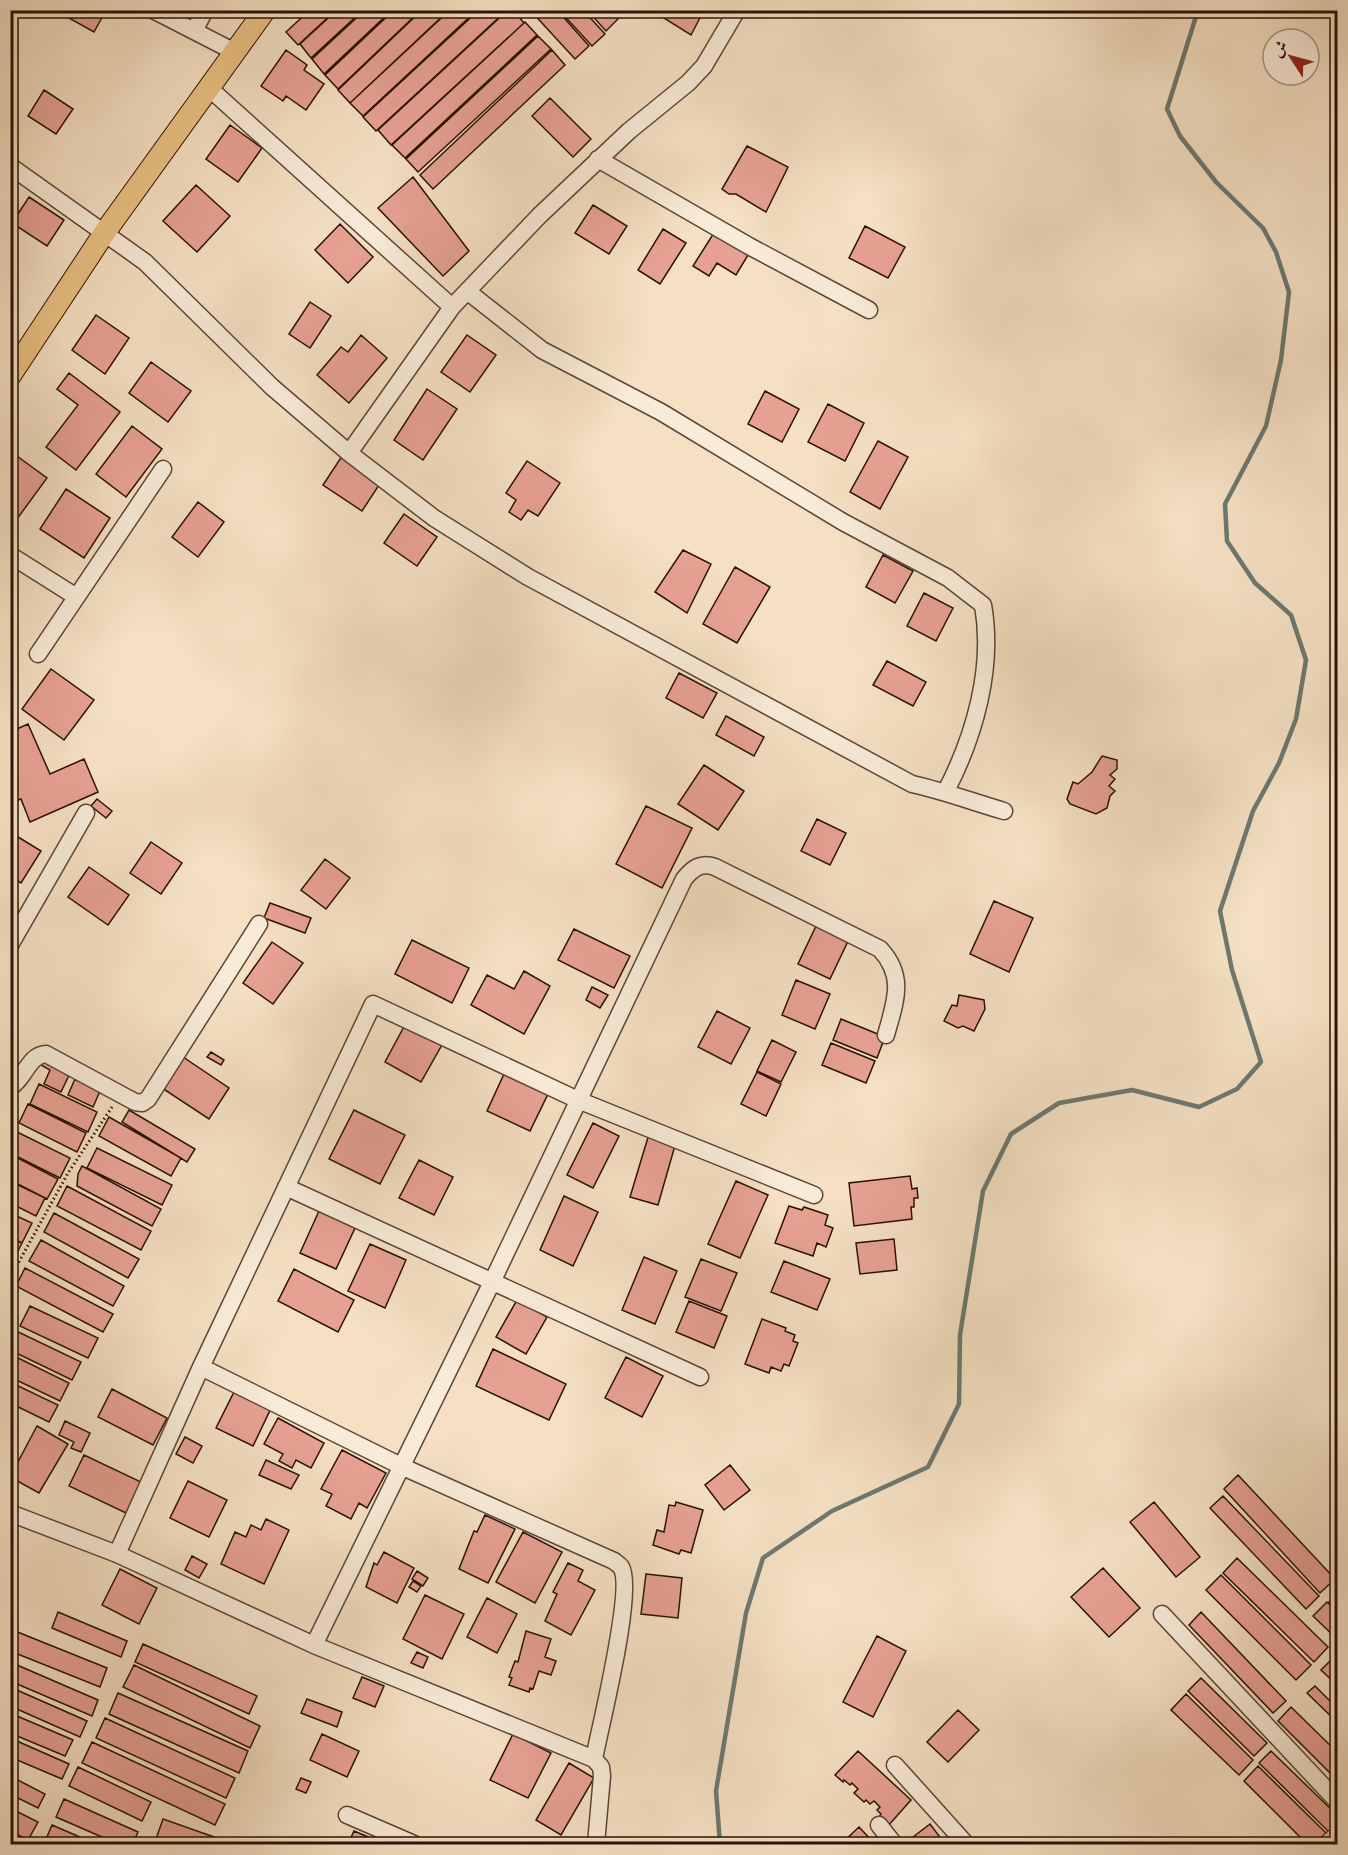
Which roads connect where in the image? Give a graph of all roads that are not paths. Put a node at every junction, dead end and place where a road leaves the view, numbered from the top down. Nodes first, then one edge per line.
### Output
1 (153, 10) edge
2 (205, 10) edge
3 (265, 10) edge
4 (737, 10) edge
5 (194, 31) junction
6 (235, 52) junction
7 (209, 88) junction
8 (598, 159) junction
9 (10, 166) edge
10 (105, 232) junction
11 (467, 291) junction
12 (452, 307) junction
13 (869, 310) dead end
14 (10, 375) edge
15 (349, 453) junction
16 (163, 469) dead end
17 (10, 555) edge
18 (75, 596) junction
19 (39, 654) dead end
20 (946, 791) junction
21 (1004, 811) dead end
22 (86, 813) dead end
23 (259, 924) dead end
24 (10, 945) edge
25 (886, 1035) dead end
26 (10, 1087) edge
27 (578, 1101) junction
28 (286, 1187) junction
29 (814, 1194) dead end
30 (492, 1282) junction
31 (201, 1367) junction
32 (700, 1377) dead end
33 (402, 1467) junction
34 (10, 1513) edge
35 (117, 1554) junction
36 (1162, 1614) dead end
37 (314, 1645) junction
38 (594, 1759) junction
39 (895, 1765) dead end
40 (1338, 1802) edge
41 (347, 1815) dead end
42 (879, 1825) dead end
43 (1338, 1837) edge
44 (414, 1845) edge
45 (596, 1845) edge
46 (894, 1845) edge
47 (966, 1845) edge
48 (1330, 1845) edge

1 - 5 street
2 - 5 street
3 - 6 main road
4 - 8 street
5 - 6 street
6 - 7 main road
7 - 10 main road
7 - 12 street
8 - 11 street
8 - 13 street
9 - 10 street
10 - 14 main road
10 - 15 street
11 - 12 street
11 - 20 street
12 - 15 street
15 - 20 street
16 - 18 street
17 - 18 street
18 - 19 street
20 - 21 street
22 - 24 street
23 - 26 street
25 - 27 street
27 - 28 street
27 - 29 street
27 - 30 street
28 - 30 street
28 - 31 street
30 - 32 street
30 - 33 street
31 - 33 street
31 - 35 street
33 - 37 street
33 - 38 street
34 - 35 street
35 - 37 street
36 - 40 street
37 - 38 street
38 - 45 street
39 - 47 street
41 - 44 street
42 - 46 street
43 - 48 main road

